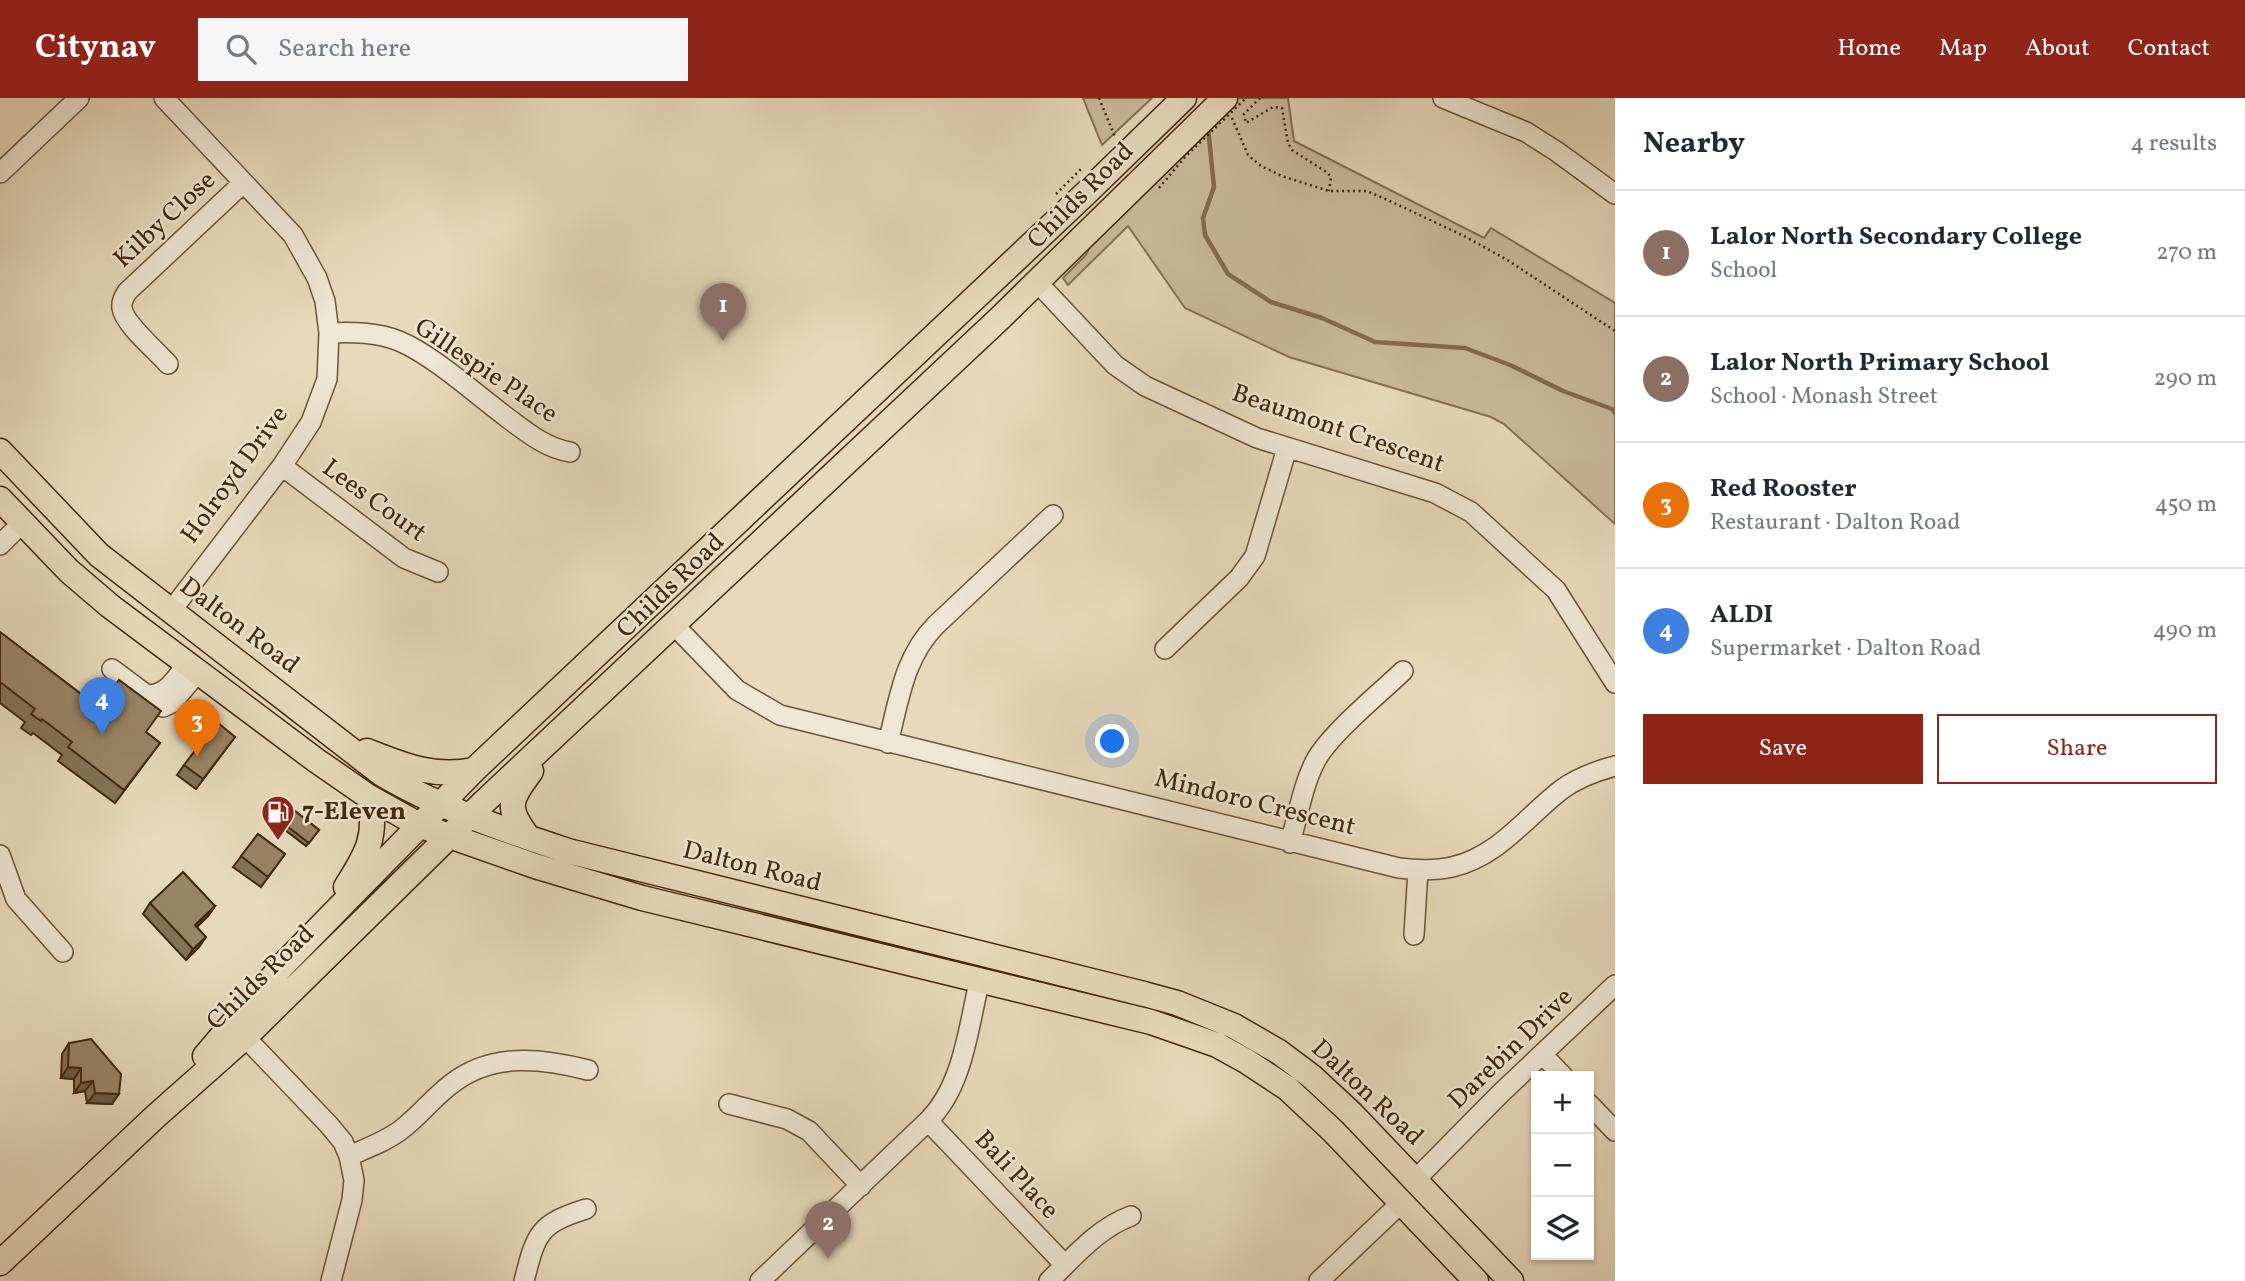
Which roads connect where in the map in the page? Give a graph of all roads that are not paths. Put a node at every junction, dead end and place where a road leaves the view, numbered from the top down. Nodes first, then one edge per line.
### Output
1 (79, 98) edge
2 (1184, 98) edge
3 (1456, 100) edge
4 (176, 102) edge
5 (1228, 103) edge
6 (0, 173) edge
7 (243, 183) junction
8 (1615, 194) edge
9 (1016, 259) junction
10 (1037, 282) junction
11 (329, 333) junction
12 (168, 363) dead end
13 (1287, 447) junction
14 (0, 451) edge
15 (570, 452) dead end
16 (282, 466) junction
17 (0, 499) edge
18 (1053, 515) dead end
19 (22, 523) junction
20 (0, 545) edge
21 (438, 572) dead end
22 (652, 603) junction
23 (171, 611) junction
24 (674, 625) junction
25 (151, 636) junction
26 (1165, 649) dead end
27 (193, 668) junction
28 (112, 669) dead end
29 (1403, 671) dead end
30 (1615, 683) edge
31 (337, 739) junction
32 (554, 739) junction
33 (888, 743) junction
34 (1615, 765) edge
35 (474, 770) junction
36 (369, 797) junction
37 (442, 804) junction
38 (471, 815) junction
39 (421, 826) junction
40 (450, 837) junction
41 (528, 838) junction
42 (1290, 843) junction
43 (0, 855) edge
44 (1418, 870) junction
45 (313, 933) junction
46 (1414, 935) dead end
47 (63, 952) dead end
48 (985, 954) junction
49 (979, 979) junction
50 (1615, 985) edge
51 (254, 996) junction
52 (280, 1002) junction
53 (239, 1031) junction
54 (1542, 1054) junction
55 (588, 1070) dead end
56 (1558, 1071) edge
57 (729, 1104) dead end
58 (1594, 1109) edge
59 (928, 1121) junction
60 (1615, 1131) edge
61 (349, 1156) junction
62 (1415, 1180) junction
63 (861, 1186) junction
64 (1401, 1203) junction
65 (586, 1209) dead end
66 (1131, 1216) dead end
67 (0, 1263) edge
68 (1065, 1265) junction
69 (331, 1281) edge
70 (524, 1281) edge
71 (761, 1281) edge
72 (1049, 1281) edge
73 (1319, 1281) edge
74 (1476, 1281) edge
75 (1511, 1281) edge

1 - 6 street
2 - 9 main road, Childs Road
3 - 8 street
4 - 7 street, Holroyd Drive
5 - 10 main road, Childs Road
7 - 11 street, Holroyd Drive
7 - 12 street, Kilby Close
9 - 10 main road, Beaumont Crescent
9 - 22 main road, Childs Road
10 - 13 street, Beaumont Crescent
10 - 24 main road, Childs Road
11 - 15 street, Gillespie Place
11 - 16 street, Holroyd Drive
13 - 26 street
13 - 30 street, Beaumont Crescent
14 - 23 main road, Dalton Road
16 - 21 street, Lees Court
16 - 23 street, Holroyd Drive
17 - 19 main road, Dalton Road
18 - 33 street
19 - 20 street
19 - 25 main road, Dalton Road
22 - 24 main road, Mindoro Crescent
22 - 35 main road, Childs Road
23 - 25 main road, Holroyd Drive
23 - 31 main road, Dalton Road
24 - 32 main road, Childs Road
24 - 33 street, Mindoro Crescent
25 - 27 main road, Dalton Road
27 - 28 street
27 - 36 main road, Dalton Road
29 - 42 street
31 - 35 main road
31 - 37 main road, Dalton Road
32 - 38 main road, Childs Road
32 - 41 main road
33 - 42 street, Mindoro Crescent
34 - 44 street, Mindoro Crescent
35 - 37 main road, Childs Road
36 - 39 main road, Dalton Road
36 - 45 main road
37 - 38 main road, Dalton Road
37 - 39 main road, Childs Road
38 - 40 main road, Childs Road
38 - 41 main road, Dalton Road
39 - 40 main road, Dalton Road
39 - 45 main road, Childs Road
40 - 49 main road, Dalton Road
40 - 52 main road, Childs Road
41 - 48 main road, Dalton Road
42 - 44 street, Mindoro Crescent
43 - 47 street
44 - 46 street
45 - 51 main road, Childs Road
48 - 49 main road
48 - 62 main road, Dalton Road
49 - 59 street
49 - 64 main road, Dalton Road
50 - 54 street, Darebin Drive
51 - 52 main road
51 - 53 main road, Childs Road
52 - 53 main road, Childs Road
53 - 61 street
53 - 67 main road, Childs Road
54 - 56 street
54 - 62 street, Darebin Drive
55 - 61 street
57 - 63 street
58 - 60 street
59 - 63 street
59 - 68 street, Bali Place
61 - 69 street
62 - 75 main road, Dalton Road
63 - 71 street
64 - 73 street
64 - 74 main road, Dalton Road
65 - 70 street
66 - 68 street
68 - 72 street

